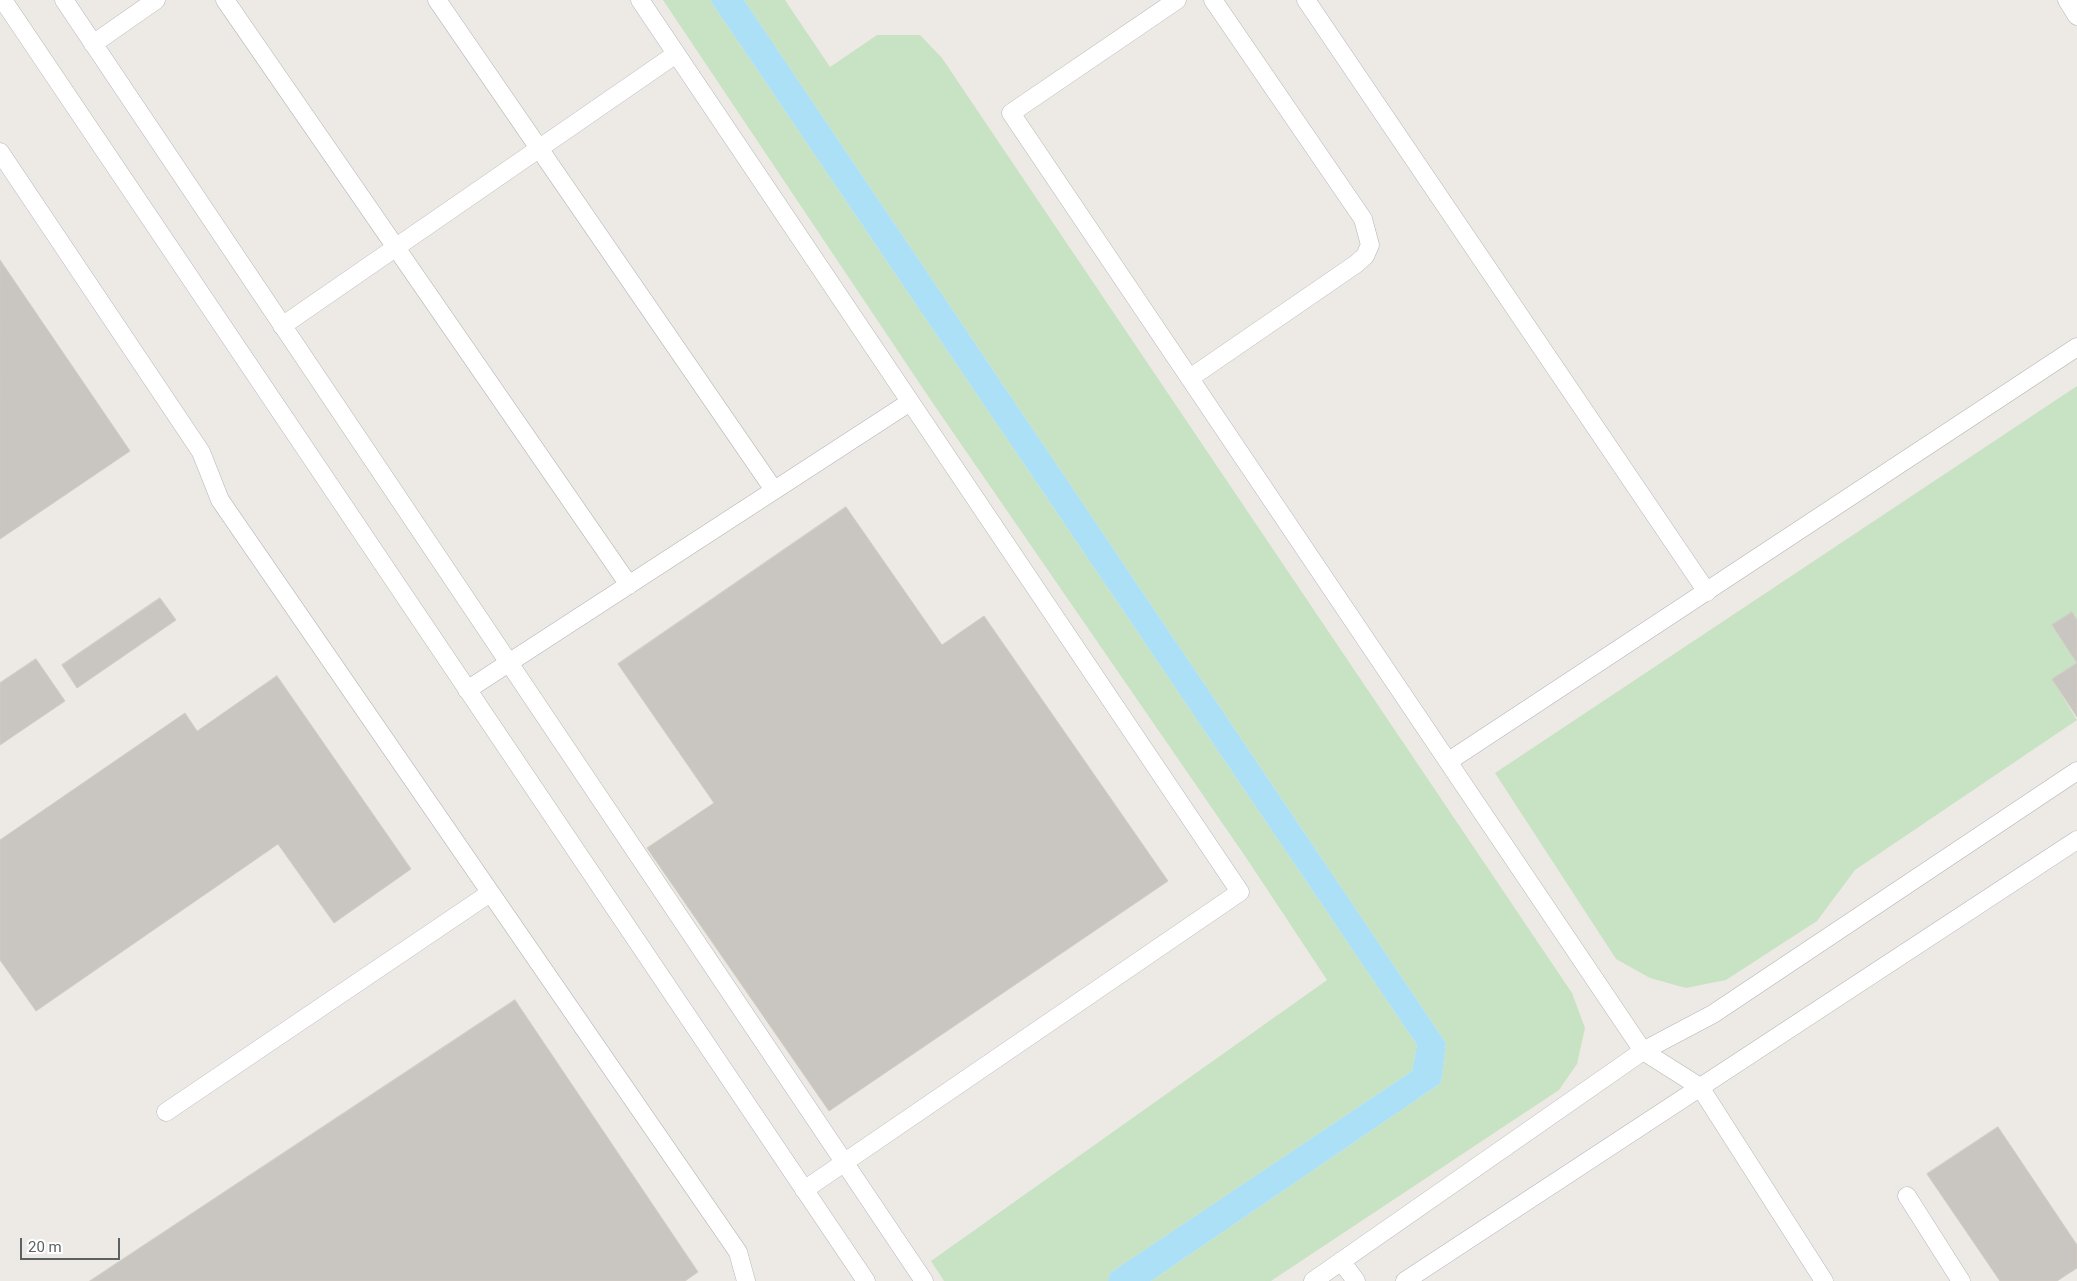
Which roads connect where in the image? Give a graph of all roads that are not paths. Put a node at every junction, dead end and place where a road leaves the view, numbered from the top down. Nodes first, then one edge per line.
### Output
1 (3, 0) edge
2 (64, 0) edge
3 (156, 0) edge
4 (225, 0) edge
5 (437, 0) edge
6 (640, 0) edge
7 (1177, 0) edge
8 (1214, 0) edge
9 (1306, 0) edge
10 (2066, 0) edge
11 (2077, 16) edge
12 (93, 44) junction
13 (676, 54) junction
14 (539, 148) junction
15 (0, 152) edge
16 (396, 247) junction
17 (282, 326) junction
18 (2077, 347) edge
19 (1190, 378) junction
20 (910, 402) junction
21 (774, 490) junction
22 (629, 585) junction
23 (1707, 592) junction
24 (508, 663) junction
25 (467, 690) junction
26 (1449, 761) junction
27 (2077, 771) edge
28 (2077, 840) edge
29 (490, 893) junction
30 (1643, 1051) junction
31 (1700, 1087) junction
32 (166, 1112) dead end
33 (843, 1164) junction
34 (804, 1190) junction
35 (1907, 1196) dead end
36 (1341, 1261) junction
37 (746, 1281) edge
38 (866, 1281) edge
39 (924, 1281) edge
40 (1313, 1281) edge
41 (1356, 1281) edge
42 (1405, 1281) edge
43 (1824, 1281) edge
44 (1961, 1281) edge

1 - 25 lane
2 - 12 lane
3 - 12 lane
4 - 16 lane
5 - 14 lane
6 - 13 lane
7 - 19 lane
8 - 19 lane
9 - 23 lane
10 - 11 lane
12 - 17 lane
13 - 14 lane
13 - 20 lane
14 - 16 lane
14 - 21 lane
15 - 29 lane
16 - 17 lane
16 - 22 lane
17 - 24 lane
18 - 23 lane
19 - 26 lane
20 - 21 lane
20 - 33 lane
21 - 22 lane
22 - 24 lane
23 - 26 lane
24 - 25 lane
24 - 33 lane
25 - 34 lane
26 - 30 lane
27 - 30 lane
28 - 31 lane
29 - 32 lane
29 - 37 lane
30 - 31 lane
30 - 36 lane
31 - 42 lane
31 - 43 lane
33 - 34 lane
33 - 39 lane
34 - 38 lane
35 - 44 lane
36 - 40 lane
36 - 41 lane

